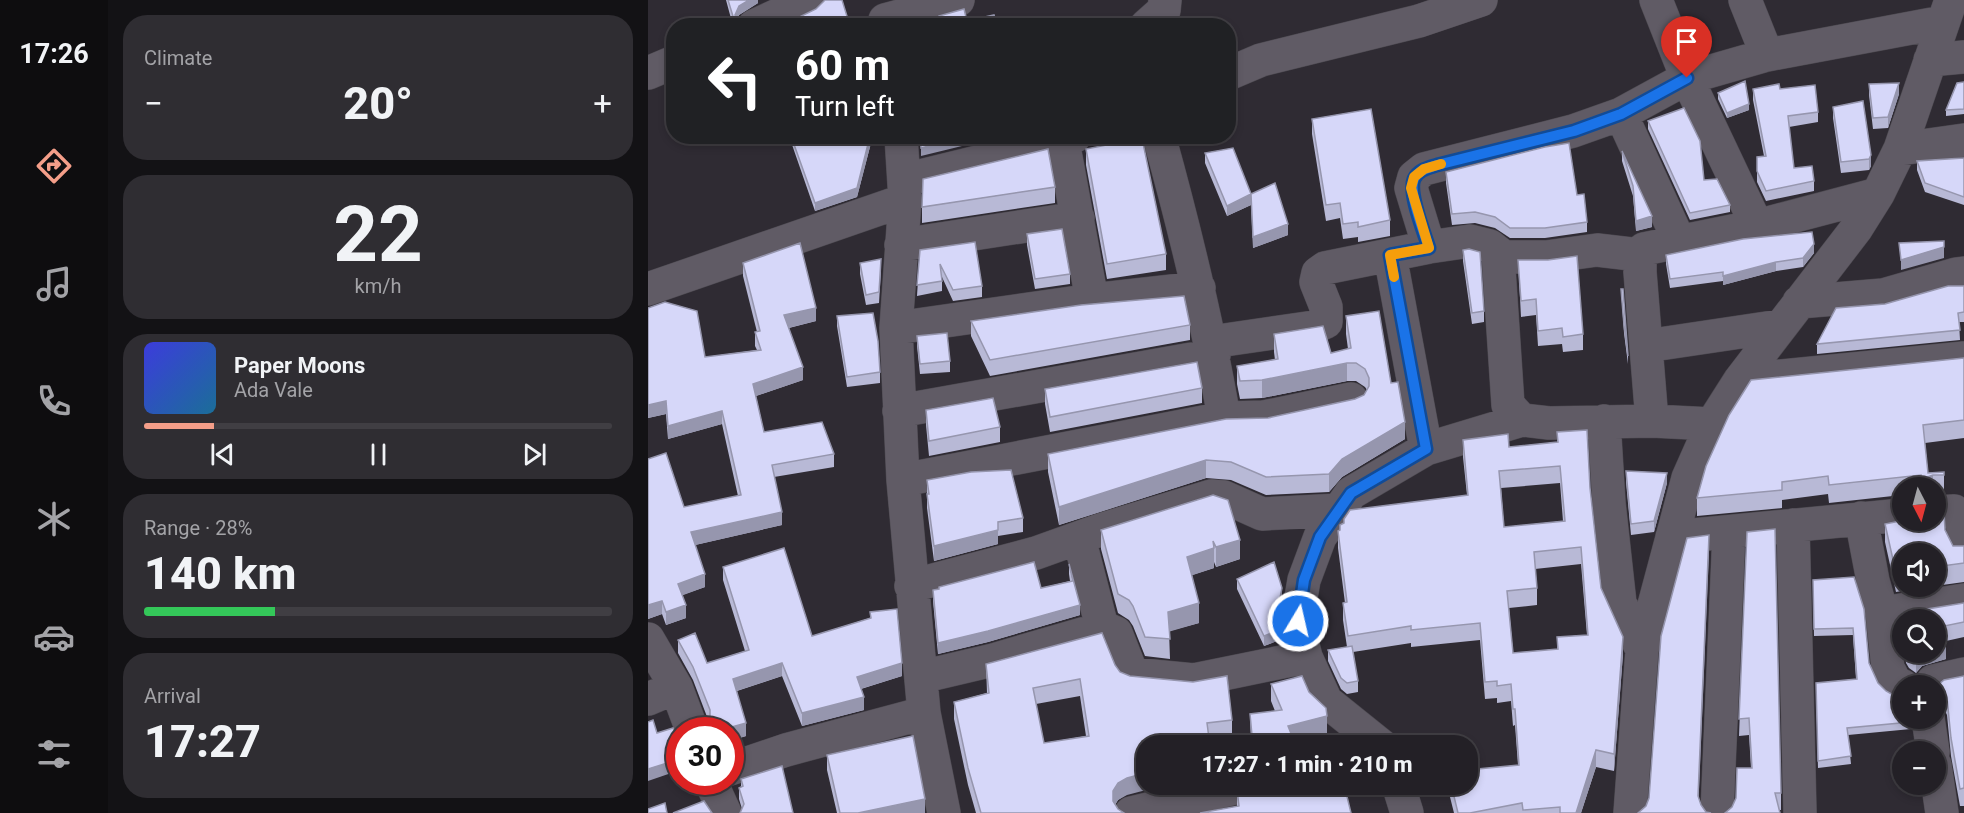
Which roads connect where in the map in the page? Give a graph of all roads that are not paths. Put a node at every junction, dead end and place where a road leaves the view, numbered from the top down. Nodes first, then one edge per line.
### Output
1 (810, 0) edge
2 (958, 0) edge
3 (1165, 0) edge
4 (1481, 0) edge
5 (1656, 0) edge
6 (1745, 0) edge
7 (1947, 11) edge
8 (885, 15) edge
9 (771, 18) edge
10 (1155, 18) edge
11 (1767, 55) junction
12 (1964, 57) edge
13 (1930, 60) junction
14 (666, 65) edge
15 (1236, 71) edge
16 (648, 73) edge
17 (1687, 78) junction
18 (1621, 114) junction
19 (1964, 140) edge
20 (901, 144) edge
21 (1053, 144) edge
22 (1070, 144) edge
23 (1161, 144) edge
24 (1900, 149) junction
25 (904, 190) junction
26 (1878, 194) junction
27 (1078, 218) junction
28 (1757, 226) junction
29 (1678, 241) junction
30 (901, 245) junction
31 (1429, 248) junction
32 (1498, 254) junction
33 (1390, 255) junction
34 (1640, 255) junction
35 (1964, 273) edge
36 (1199, 288) junction
37 (648, 289) edge
38 (1092, 300) junction
39 (1790, 314) junction
40 (896, 328) junction
41 (1646, 346) junction
42 (1212, 348) junction
43 (1964, 358) edge
44 (1740, 380) junction
45 (1351, 399) edge
46 (899, 411) junction
47 (1224, 418) junction
48 (1522, 420) junction
49 (1604, 421) junction
50 (1652, 421) junction
51 (1712, 424) junction
52 (1426, 449) junction
53 (903, 480) junction
54 (1339, 510) junction
55 (1892, 516) edge
56 (1861, 518) junction
57 (1792, 525) junction
58 (1728, 532) junction
59 (1079, 537) junction
60 (1672, 537) junction
61 (911, 586) junction
62 (1964, 600) edge
63 (1882, 613) junction
64 (1102, 627) junction
65 (648, 639) edge
66 (1642, 650) junction
67 (1306, 657) junction
68 (1964, 674) edge
69 (1892, 676) edge
70 (921, 677) junction
71 (1946, 678) edge
72 (662, 693) edge
73 (924, 713) junction
74 (681, 717) edge
75 (1368, 735) edge
76 (744, 764) edge
77 (716, 795) edge
78 (1206, 795) edge
79 (1401, 795) edge
80 (1939, 795) edge
81 (724, 813) edge
82 (944, 813) edge
83 (1131, 813) edge
84 (1407, 813) edge
85 (1630, 813) edge
86 (1717, 813) edge
87 (1800, 813) edge
88 (1942, 813) edge

1 - 9 street
2 - 8 street
3 - 10 street
4 - 15 street
5 - 17 street
6 - 11 street
7 - 11 street
7 - 13 street
11 - 17 street
12 - 13 street
13 - 24 street
14 - 16 street
17 - 18 street
17 - 28 street
18 - 29 street
18 - 31 street
19 - 24 street
20 - 25 street
21 - 25 street
22 - 27 street
23 - 36 street
24 - 26 street
25 - 30 street
25 - 37 street
26 - 28 street
26 - 39 street
27 - 30 street
27 - 38 street
28 - 29 street
29 - 34 street
30 - 40 street
31 - 32 street
31 - 33 street
32 - 34 street
32 - 48 street
33 - 42 street
33 - 52 street
34 - 41 street
35 - 39 street
36 - 38 street
36 - 42 street
38 - 40 street
39 - 41 street
39 - 44 street
40 - 46 street
41 - 50 street
42 - 46 street
42 - 47 street
43 - 44 street
44 - 51 street
45 - 47 street
46 - 53 street
47 - 53 street
48 - 49 street
48 - 52 street
49 - 50 street
49 - 66 street
50 - 51 street
51 - 60 street
52 - 54 street
53 - 61 street
54 - 59 street
54 - 67 street
55 - 56 street
56 - 57 street
56 - 63 street
57 - 58 street
57 - 87 street
58 - 60 street
58 - 86 street
59 - 61 street
59 - 64 street
60 - 66 street
61 - 70 street
62 - 63 street
63 - 69 street
64 - 67 street
64 - 70 street
65 - 72 street
66 - 85 street
67 - 75 street
68 - 71 street
70 - 73 street
72 - 74 street
73 - 76 street
73 - 82 street
77 - 81 street
78 - 83 street
79 - 84 street
80 - 88 street

